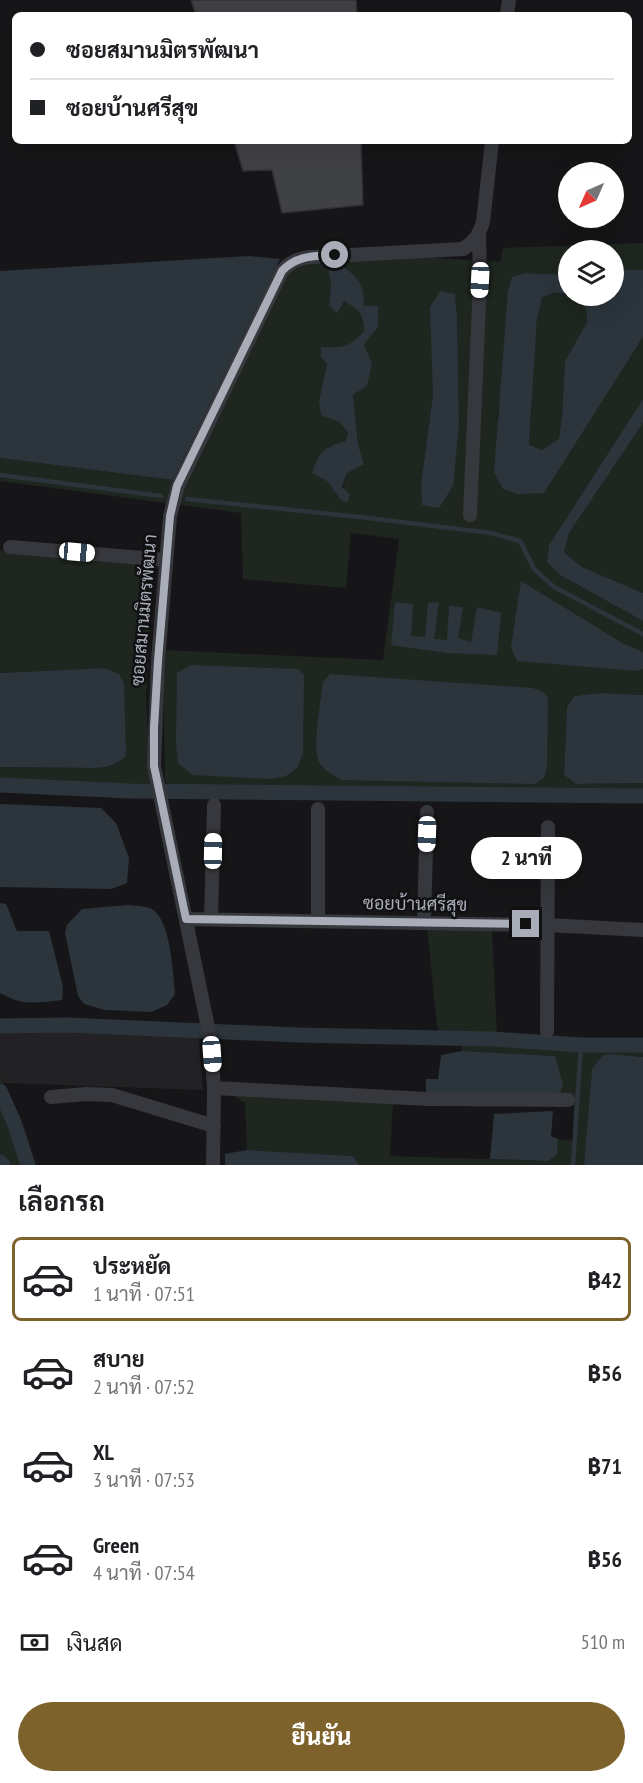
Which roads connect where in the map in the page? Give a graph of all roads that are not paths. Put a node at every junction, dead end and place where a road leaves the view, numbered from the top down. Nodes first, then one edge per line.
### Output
1 (492, 144) edge
2 (479, 234) junction
3 (470, 515) dead end
4 (10, 547) dead end
5 (166, 560) junction
6 (214, 805) dead end
7 (318, 808) dead end
8 (427, 812) dead end
9 (548, 827) dead end
10 (186, 919) junction
11 (211, 919) junction
12 (318, 920) junction
13 (424, 922) junction
14 (547, 925) junction
15 (643, 930) edge
16 (547, 1030) dead end
17 (214, 1088) junction
18 (51, 1097) dead end
19 (568, 1100) dead end
20 (214, 1126) junction
21 (213, 1165) edge

1 - 2 street
2 - 3 street
2 - 5 street, ซอยสมานมิตรพัฒนา
4 - 5 street
5 - 10 street, ซอยสมานมิตรพัฒนา
6 - 11 street
7 - 12 street
8 - 13 street
9 - 14 street
10 - 11 street, ซอยบ้านศรีสุข
10 - 17 street, ซอยสมานมิตรพัฒนา
11 - 12 street, ซอยบ้านศรีสุข
12 - 13 street, ซอยบ้านศรีสุข
13 - 14 street, ซอยบ้านศรีสุข
14 - 15 street, ซอยบ้านศรีสุข
14 - 16 street
17 - 19 street
17 - 20 street, ซอยสมานมิตรพัฒนา
18 - 20 street
20 - 21 street, ซอยสมานมิตรพัฒนา

